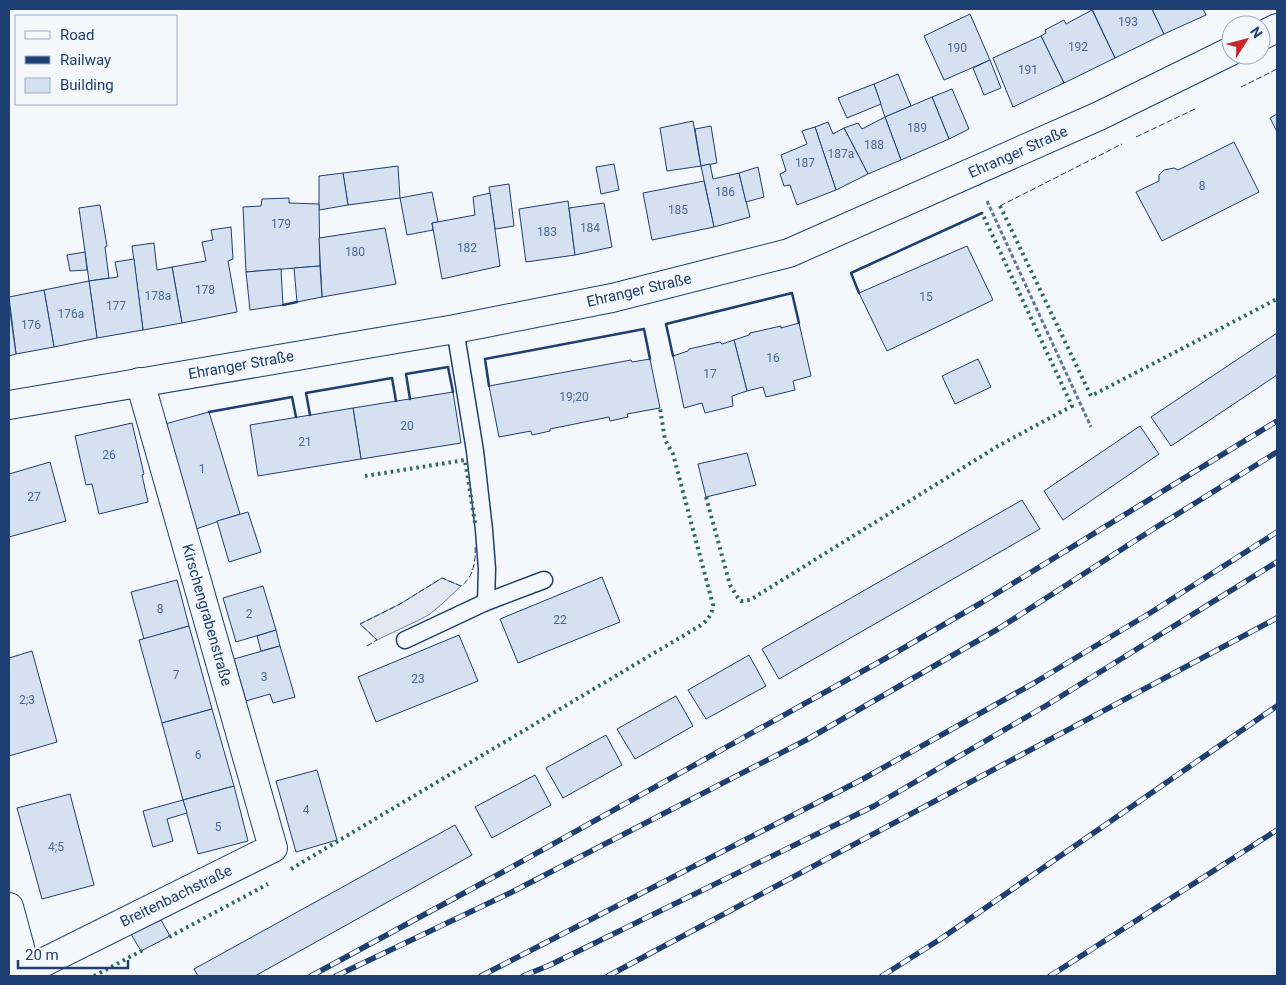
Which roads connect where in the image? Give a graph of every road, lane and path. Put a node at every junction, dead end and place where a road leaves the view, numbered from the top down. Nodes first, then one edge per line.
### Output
1 (1221, 56) edge
2 (974, 171) junction
3 (455, 329) junction
4 (140, 382) junction
5 (9, 405) edge
6 (1091, 427) dead end
7 (544, 580) dead end
8 (486, 602) junction
9 (405, 640) dead end
10 (273, 848) joint
11 (9, 907) edge
12 (21, 973) edge

1 - 2 street, Ehranger Straße
2 - 3 street, Ehranger Straße
2 - 6 path
3 - 4 street, Ehranger Straße
3 - 8 lane
4 - 5 street, Ehranger Straße
4 - 10 street, Kirschengrabenstraße
7 - 8 lane
8 - 9 lane
10 - 12 street, Breitenbachstraße
11 - 12 street, Breitenbachstraße

